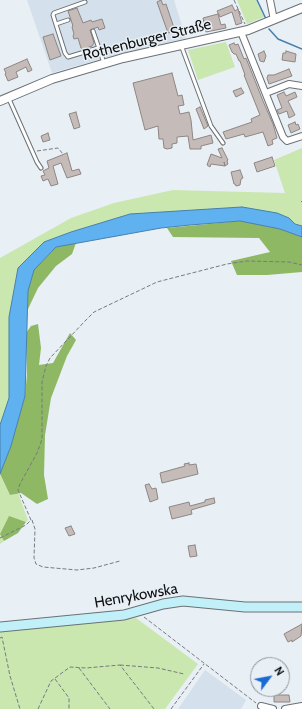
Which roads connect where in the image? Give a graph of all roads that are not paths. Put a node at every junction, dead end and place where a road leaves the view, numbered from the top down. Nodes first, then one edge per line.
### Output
1 (270, 0) edge
2 (85, 2) dead end
3 (302, 8) edge
4 (68, 20) dead end
5 (274, 20) junction
6 (56, 24) junction
7 (93, 31) dead end
8 (244, 31) junction
9 (182, 45) junction
10 (98, 48) junction
11 (104, 63) junction
12 (302, 86) edge
13 (266, 94) junction
14 (4, 99) edge
15 (302, 136) edge
16 (223, 144) dead end
17 (41, 168) dead end
18 (302, 607) edge
19 (0, 626) edge
20 (261, 706) road end
21 (302, 706) edge
22 (273, 709) edge
23 (285, 709) edge

1 - 5 street
2 - 6 lane
3 - 5 street, Rothenburger Straße
4 - 6 lane
5 - 8 street, Rothenburger Straße
6 - 10 lane
7 - 10 lane
8 - 9 street, Rothenburger Straße
8 - 13 street
9 - 11 street, Rothenburger Straße
9 - 16 lane
10 - 11 lane
11 - 14 street, Rothenburger Straße
12 - 13 street
13 - 15 street
14 - 17 lane
18 - 19 main road, Henrykowska
20 - 22 street
21 - 23 street

